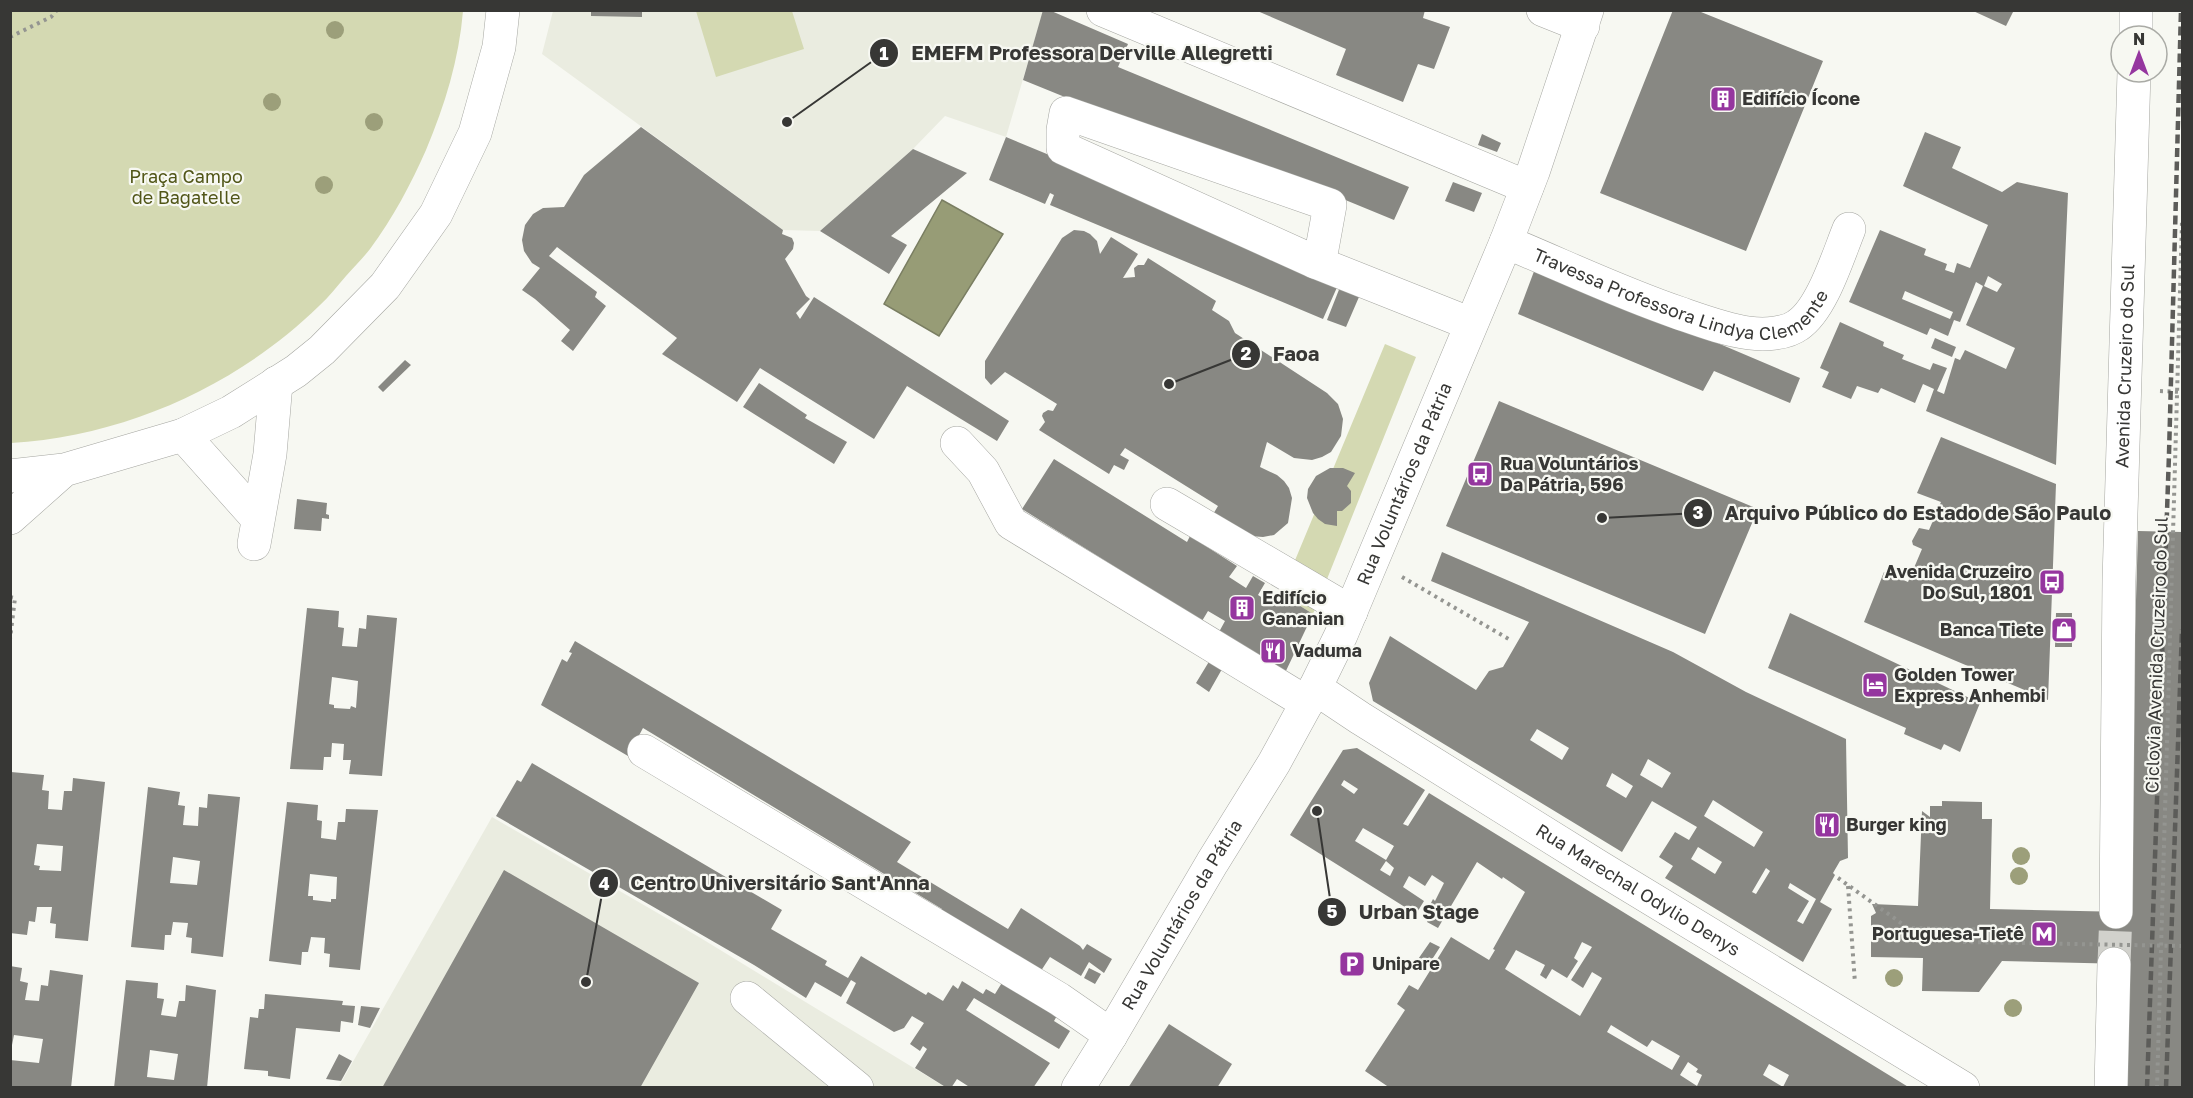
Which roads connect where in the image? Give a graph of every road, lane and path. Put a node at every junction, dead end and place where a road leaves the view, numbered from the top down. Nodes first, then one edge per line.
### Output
1 (57, 10) edge
2 (503, 10) edge
3 (1103, 10) edge
4 (1544, 10) edge
5 (1585, 18) edge
6 (10, 38) edge
7 (2134, 84) edge
8 (1527, 187) junction
9 (2182, 222) edge
10 (1849, 229) dead end
11 (1506, 242) junction
12 (1315, 262) junction
13 (1471, 324) junction
14 (276, 383) junction
15 (2160, 391) dead end
16 (2180, 392) edge
17 (183, 435) junction
18 (957, 443) dead end
19 (64, 470) junction
20 (10, 476) edge
21 (1167, 504) dead end
22 (10, 518) edge
23 (1373, 560) junction
24 (10, 597) edge
25 (1351, 612) junction
26 (10, 639) edge
27 (1512, 641) dead end
28 (1311, 695) junction
29 (644, 752) dead end
30 (1838, 878) dead end
31 (1848, 885) junction
32 (2116, 912) tunnel mouth
33 (1962, 942) dead end
34 (2020, 943) junction
35 (2182, 946) edge
36 (2114, 964) tunnel mouth
37 (1855, 984) dead end
38 (747, 998) dead end
39 (1111, 1035) junction
40 (857, 1088) edge
41 (1078, 1088) edge
42 (1963, 1088) edge
43 (2111, 1088) edge
44 (2157, 1088) edge

1 - 6 path
2 - 14 main road
3 - 8 main road
4 - 5 main road
5 - 8 main road, Rua Voluntários da Pátria
7 - 32 main road, Avenida Cruzeiro do Sul
8 - 11 main road, Rua Voluntários da Pátria
9 - 16 path, Ciclovia Avenida Cruzeiro do Sul
10 - 11 main road, Travessa Professora Lindya Clemente
11 - 13 main road, Rua Voluntários da Pátria
12 - 12 main road
12 - 13 main road
13 - 23 main road, Rua Voluntários da Pátria
14 - 17 main road
14 - 17 main road
15 - 16 path
16 - 44 path, Ciclovia Avenida Cruzeiro do Sul
17 - 19 main road
18 - 28 main road, Rua Marechal Odylio Denys
19 - 20 main road
19 - 22 main road
21 - 25 main road
23 - 25 main road, Rua Voluntários da Pátria
23 - 27 path
24 - 26 path
25 - 28 main road, Rua Voluntários da Pátria
28 - 39 main road, Rua Voluntários da Pátria
28 - 42 main road, Rua Marechal Odylio Denys
29 - 39 main road
30 - 31 path
31 - 34 path, bridge
31 - 37 path
33 - 34 path
34 - 35 path, bridge
36 - 43 main road
38 - 40 main road
39 - 41 main road, Rua Voluntários da Pátria

